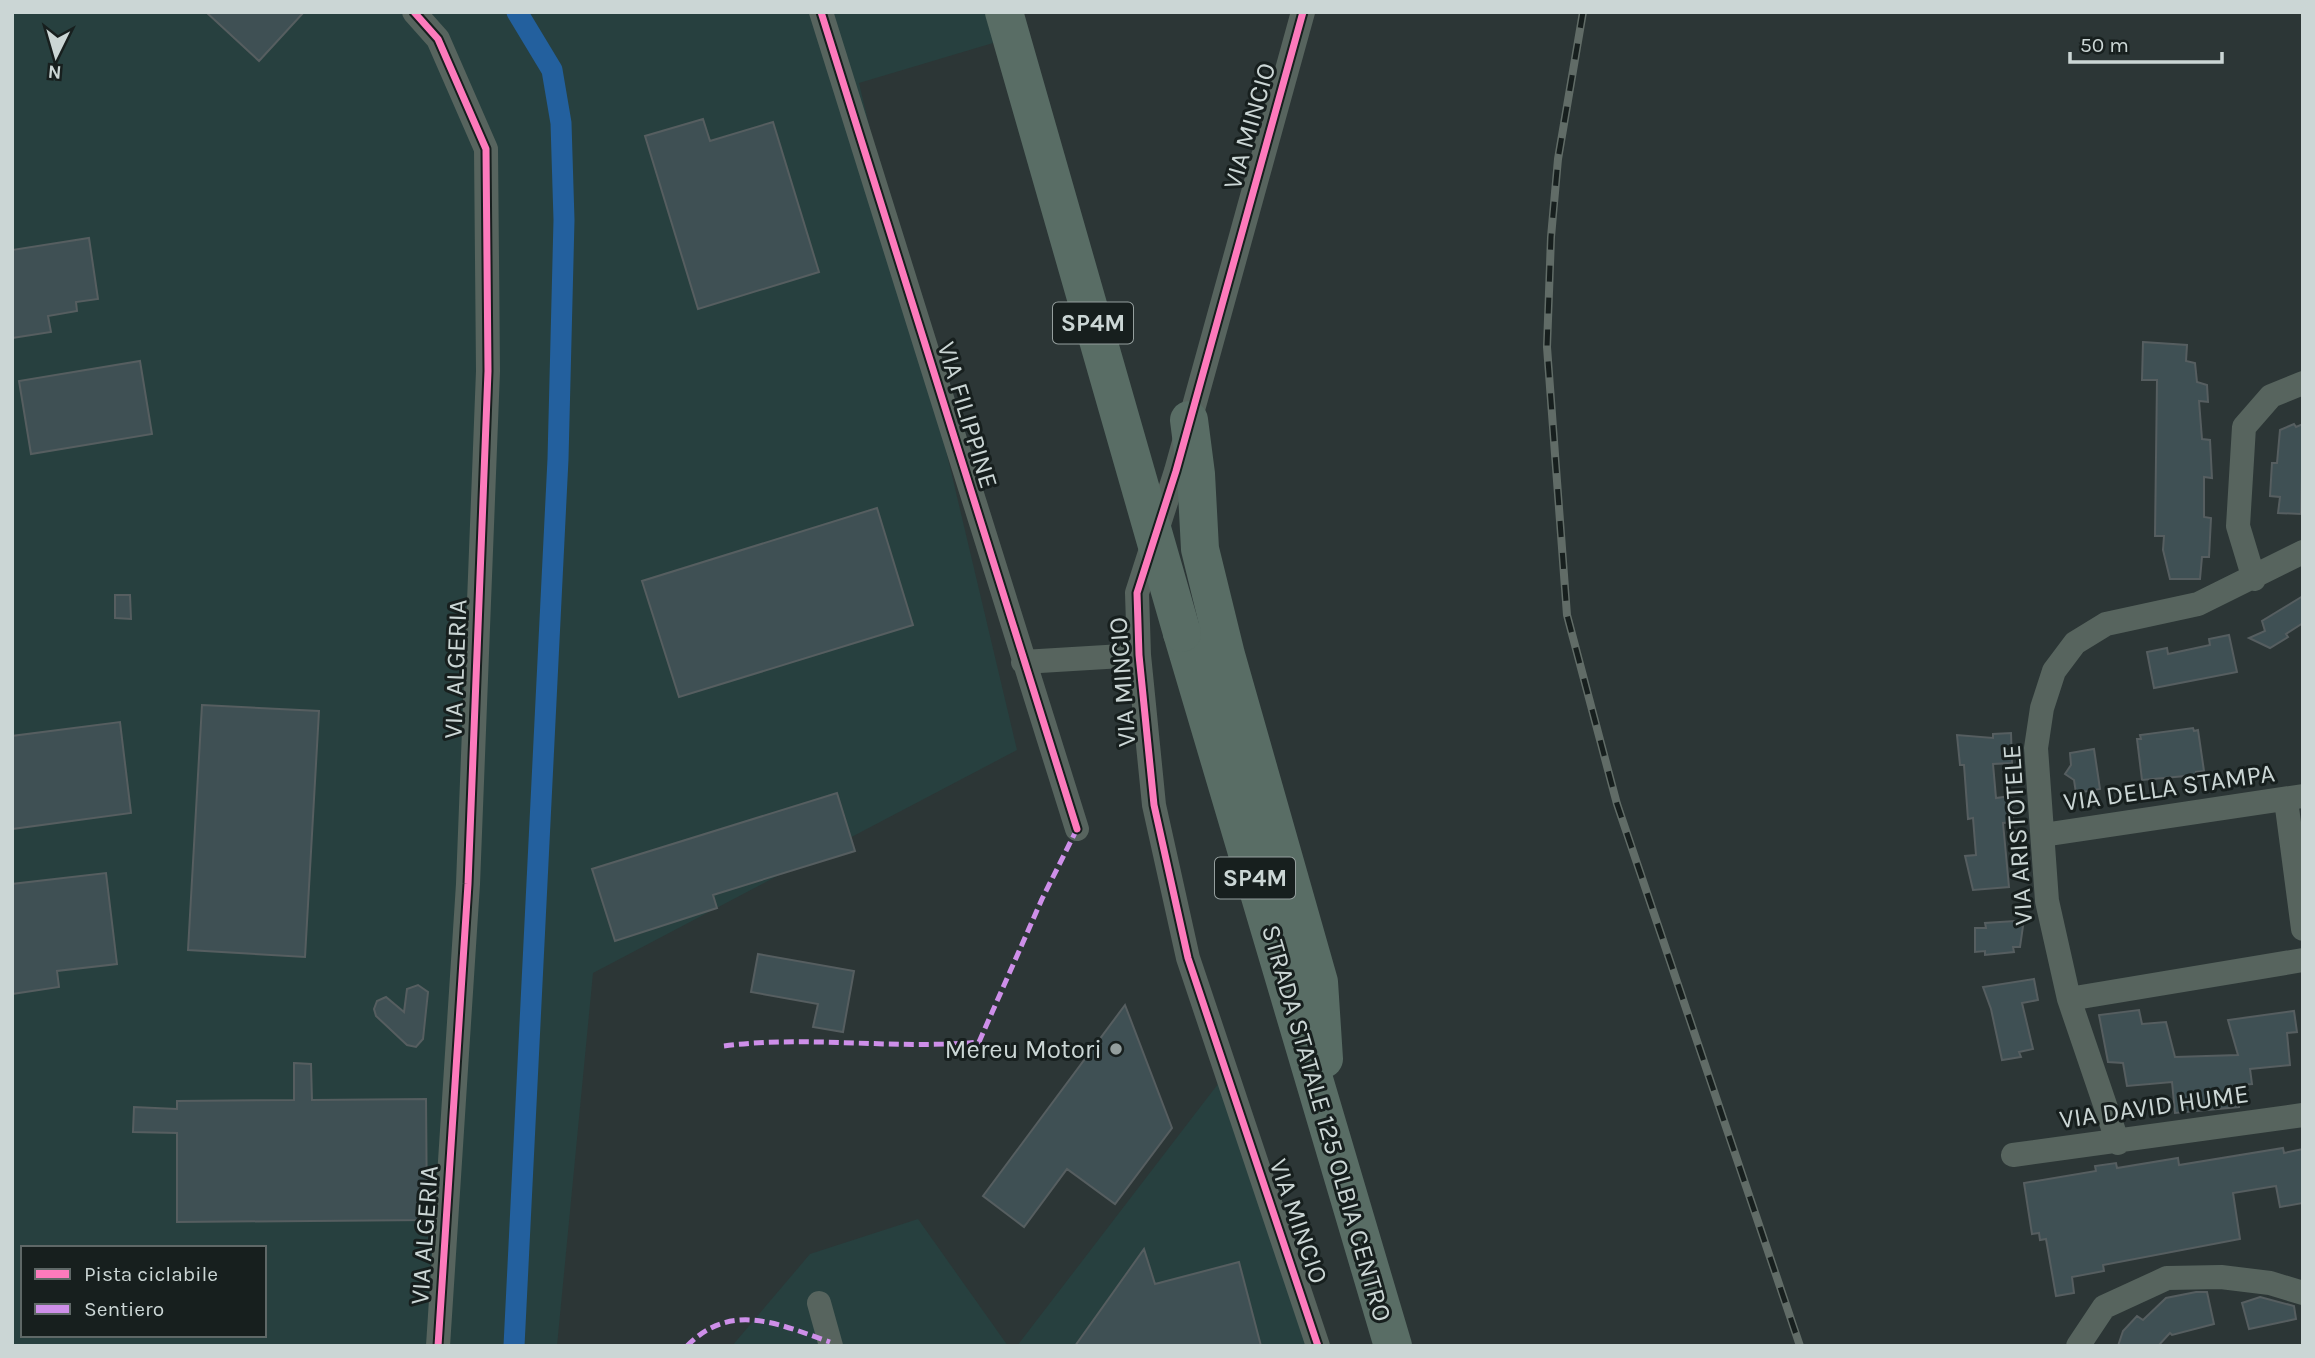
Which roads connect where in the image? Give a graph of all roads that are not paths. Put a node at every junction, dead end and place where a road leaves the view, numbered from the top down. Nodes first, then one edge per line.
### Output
1 (414, 12) edge
2 (821, 12) edge
3 (1004, 12) edge
4 (1303, 12) edge
5 (2303, 383) edge
6 (1189, 420) junction
7 (2303, 552) edge
8 (2254, 579) junction
9 (1139, 655) junction
10 (1023, 662) junction
11 (2294, 798) edge
12 (1077, 829) dead end
13 (2043, 835) junction
14 (2303, 929) edge
15 (2303, 960) edge
16 (2068, 999) junction
17 (2303, 1115) edge
18 (1327, 1124) junction
19 (2118, 1143) junction
20 (2013, 1155) dead end
21 (2303, 1293) edge
22 (819, 1303) dead end
23 (438, 1346) edge
24 (831, 1346) edge
25 (1318, 1346) edge
26 (1393, 1346) edge
27 (2078, 1346) edge

1 - 23 street, VIA ALGERIA
2 - 10 street, VIA FILIPPINE
3 - 18 main road, STRADA STATALE 125 OLBIA CENTRO / SP4M, bridge
4 - 6 street, VIA MINCIO
5 - 8 street
6 - 9 street, VIA MINCIO
6 - 18 main road
7 - 8 street, VIA ARISTOTELE
8 - 13 street, VIA ARISTOTELE
9 - 10 street
9 - 25 street, VIA MINCIO
10 - 12 street, VIA FILIPPINE
11 - 13 street, VIA DELLA STAMPA
11 - 14 street
13 - 16 street, VIA ARISTOTELE
15 - 16 street
16 - 19 street, VIA ARISTOTELE
17 - 19 street, VIA DAVID HUME
18 - 26 main road, STRADA STATALE 125 OLBIA CENTRO / SP4M
19 - 20 street, VIA DAVID HUME
21 - 27 street
22 - 24 street

